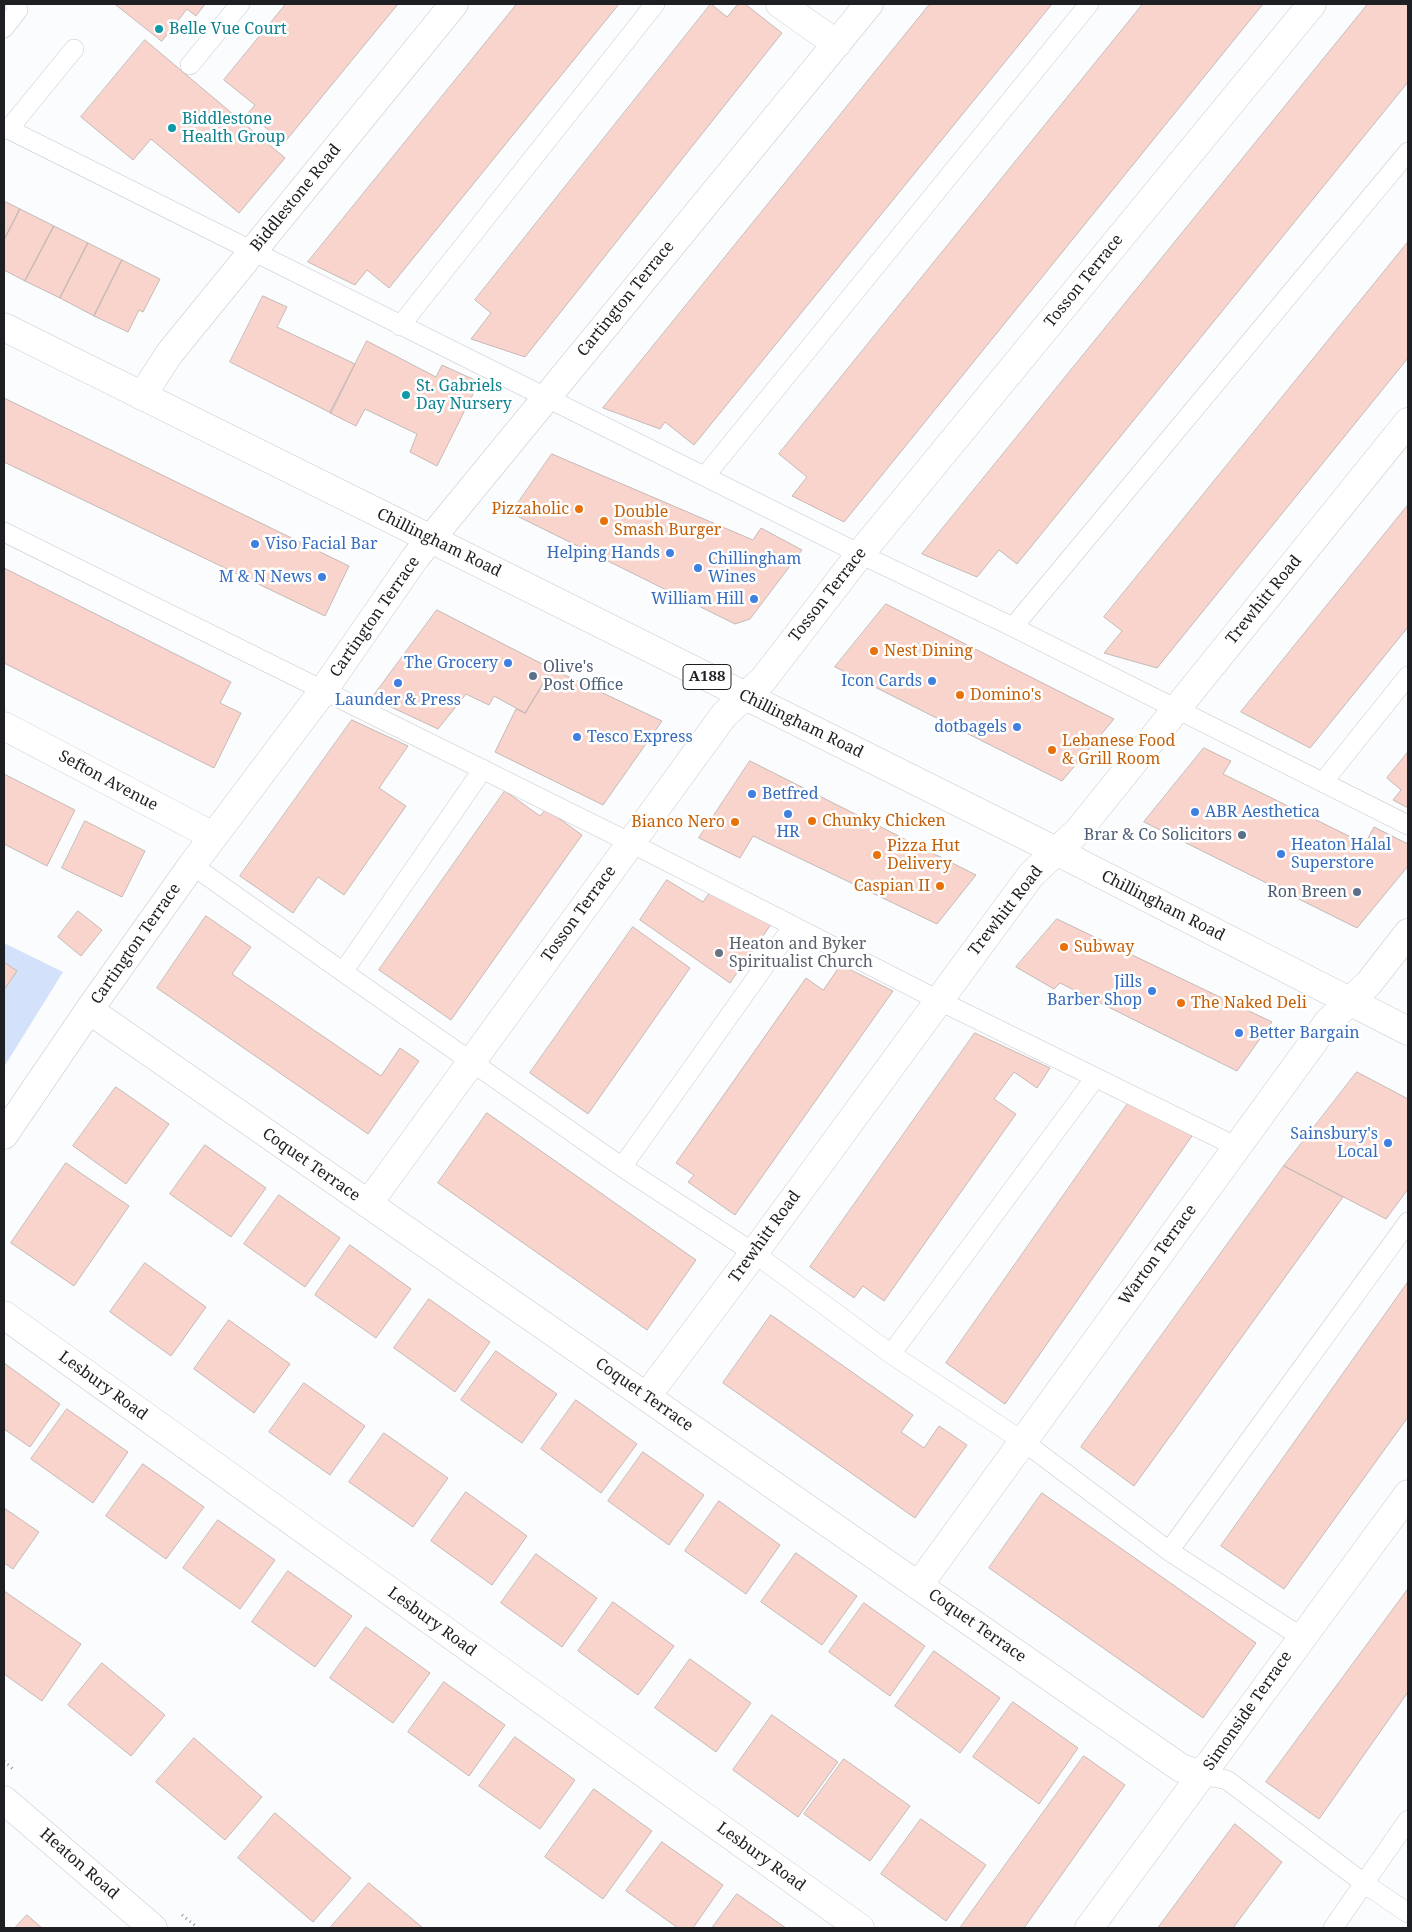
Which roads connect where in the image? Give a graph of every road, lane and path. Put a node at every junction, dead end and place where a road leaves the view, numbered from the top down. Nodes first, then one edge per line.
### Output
1 (15, 4) edge
2 (240, 4) edge
3 (454, 4) edge
4 (655, 4) edge
5 (780, 4) edge
6 (869, 4) edge
7 (1089, 4) edge
8 (1312, 4) edge
9 (4, 28) edge
10 (837, 44) junction
11 (74, 49) dead end
12 (190, 65) dead end
13 (6, 128) edge
14 (1408, 152) edge
15 (253, 252) junction
16 (400, 326) junction
17 (4, 328) edge
18 (142, 396) junction
19 (545, 398) junction
20 (1408, 422) edge
21 (705, 476) junction
22 (4, 532) edge
23 (431, 539) junction
24 (860, 554) junction
25 (1013, 627) junction
26 (1408, 676) edge
27 (323, 691) junction
28 (744, 696) junction
29 (1176, 710) junction
30 (4, 726) edge
31 (483, 769) junction
32 (1323, 782) junction
33 (1408, 825) edge
34 (213, 836) junction
35 (631, 843) junction
36 (1056, 851) junction
37 (192, 864) junction
38 (793, 926) junction
39 (1408, 933) edge
40 (343, 972) junction
41 (938, 1000) junction
42 (1348, 1002) junction
43 (89, 1010) junction
44 (1408, 1030) edge
45 (471, 1062) junction
46 (1094, 1078) junction
47 (4, 1135) edge
48 (1237, 1147) junction
49 (622, 1166) junction
50 (368, 1204) junction
51 (1408, 1222) edge
52 (754, 1253) junction
53 (4, 1315) edge
54 (891, 1354) junction
55 (646, 1397) junction
56 (1024, 1442) junction
57 (1408, 1494) edge
58 (1169, 1551) junction
59 (918, 1586) junction
60 (1301, 1637) junction
61 (1203, 1775) junction
62 (4, 1800) edge
63 (1408, 1820) edge
64 (1365, 1884) junction
65 (1408, 1913) edge
66 (154, 1928) edge
67 (860, 1928) edge
68 (1089, 1928) edge
69 (1333, 1928) edge

1 - 9 lane
2 - 12 lane
3 - 15 street, Biddlestone Road
4 - 16 lane
5 - 10 street
6 - 10 street, Cartington Terrace
7 - 21 lane
8 - 24 street, Tosson Terrace
10 - 19 street, Cartington Terrace
11 - 13 lane
13 - 15 lane
14 - 25 lane
15 - 16 lane
15 - 18 street, Biddlestone Road
16 - 19 lane
17 - 18 street, Chillingham Road / A188
18 - 23 street, Chillingham Road / A188
19 - 21 lane
19 - 23 street, Cartington Terrace
20 - 29 street, Trewhitt Road
21 - 24 lane
22 - 27 lane
23 - 27 street, Cartington Terrace
23 - 28 street, Chillingham Road / A188
24 - 25 lane
24 - 28 street, Tosson Terrace
25 - 29 lane
26 - 32 lane
27 - 31 lane
27 - 34 street, Cartington Terrace
28 - 35 street, Tosson Terrace
28 - 36 street, Chillingham Road / A188
29 - 32 lane
29 - 36 street, Trewhitt Road
30 - 34 street, Sefton Avenue
31 - 35 lane
31 - 40 lane
32 - 33 lane
34 - 37 street, Cartington Terrace
35 - 38 lane
35 - 45 street, Tosson Terrace
36 - 41 street, Trewhitt Road
36 - 42 street, Chillingham Road / A188
37 - 40 lane
37 - 43 street, Cartington Terrace
38 - 41 lane
38 - 49 lane
39 - 42 street, Warton Terrace
40 - 45 lane
41 - 46 lane
41 - 52 street, Trewhitt Road
42 - 44 street, Chillingham Road / A188
42 - 48 street, Warton Terrace
43 - 47 street, Cartington Terrace
43 - 50 street, Coquet Terrace
45 - 49 lane
45 - 50 street, Tosson Terrace
46 - 48 lane
46 - 54 lane
48 - 56 street, Warton Terrace
49 - 52 lane
50 - 55 street, Coquet Terrace
51 - 58 lane
52 - 54 lane
52 - 55 street, Trewhitt Road
53 - 67 street, Lesbury Road
54 - 56 lane
55 - 59 street, Coquet Terrace
56 - 58 lane
56 - 59 street, Warton Terrace
57 - 60 street, Simonside Terrace
58 - 60 lane
59 - 61 street, Coquet Terrace
60 - 61 street, Simonside Terrace
61 - 64 lane
61 - 68 street, Simonside Terrace
62 - 66 street, Heaton Road
63 - 64 lane
64 - 65 lane
64 - 69 lane

